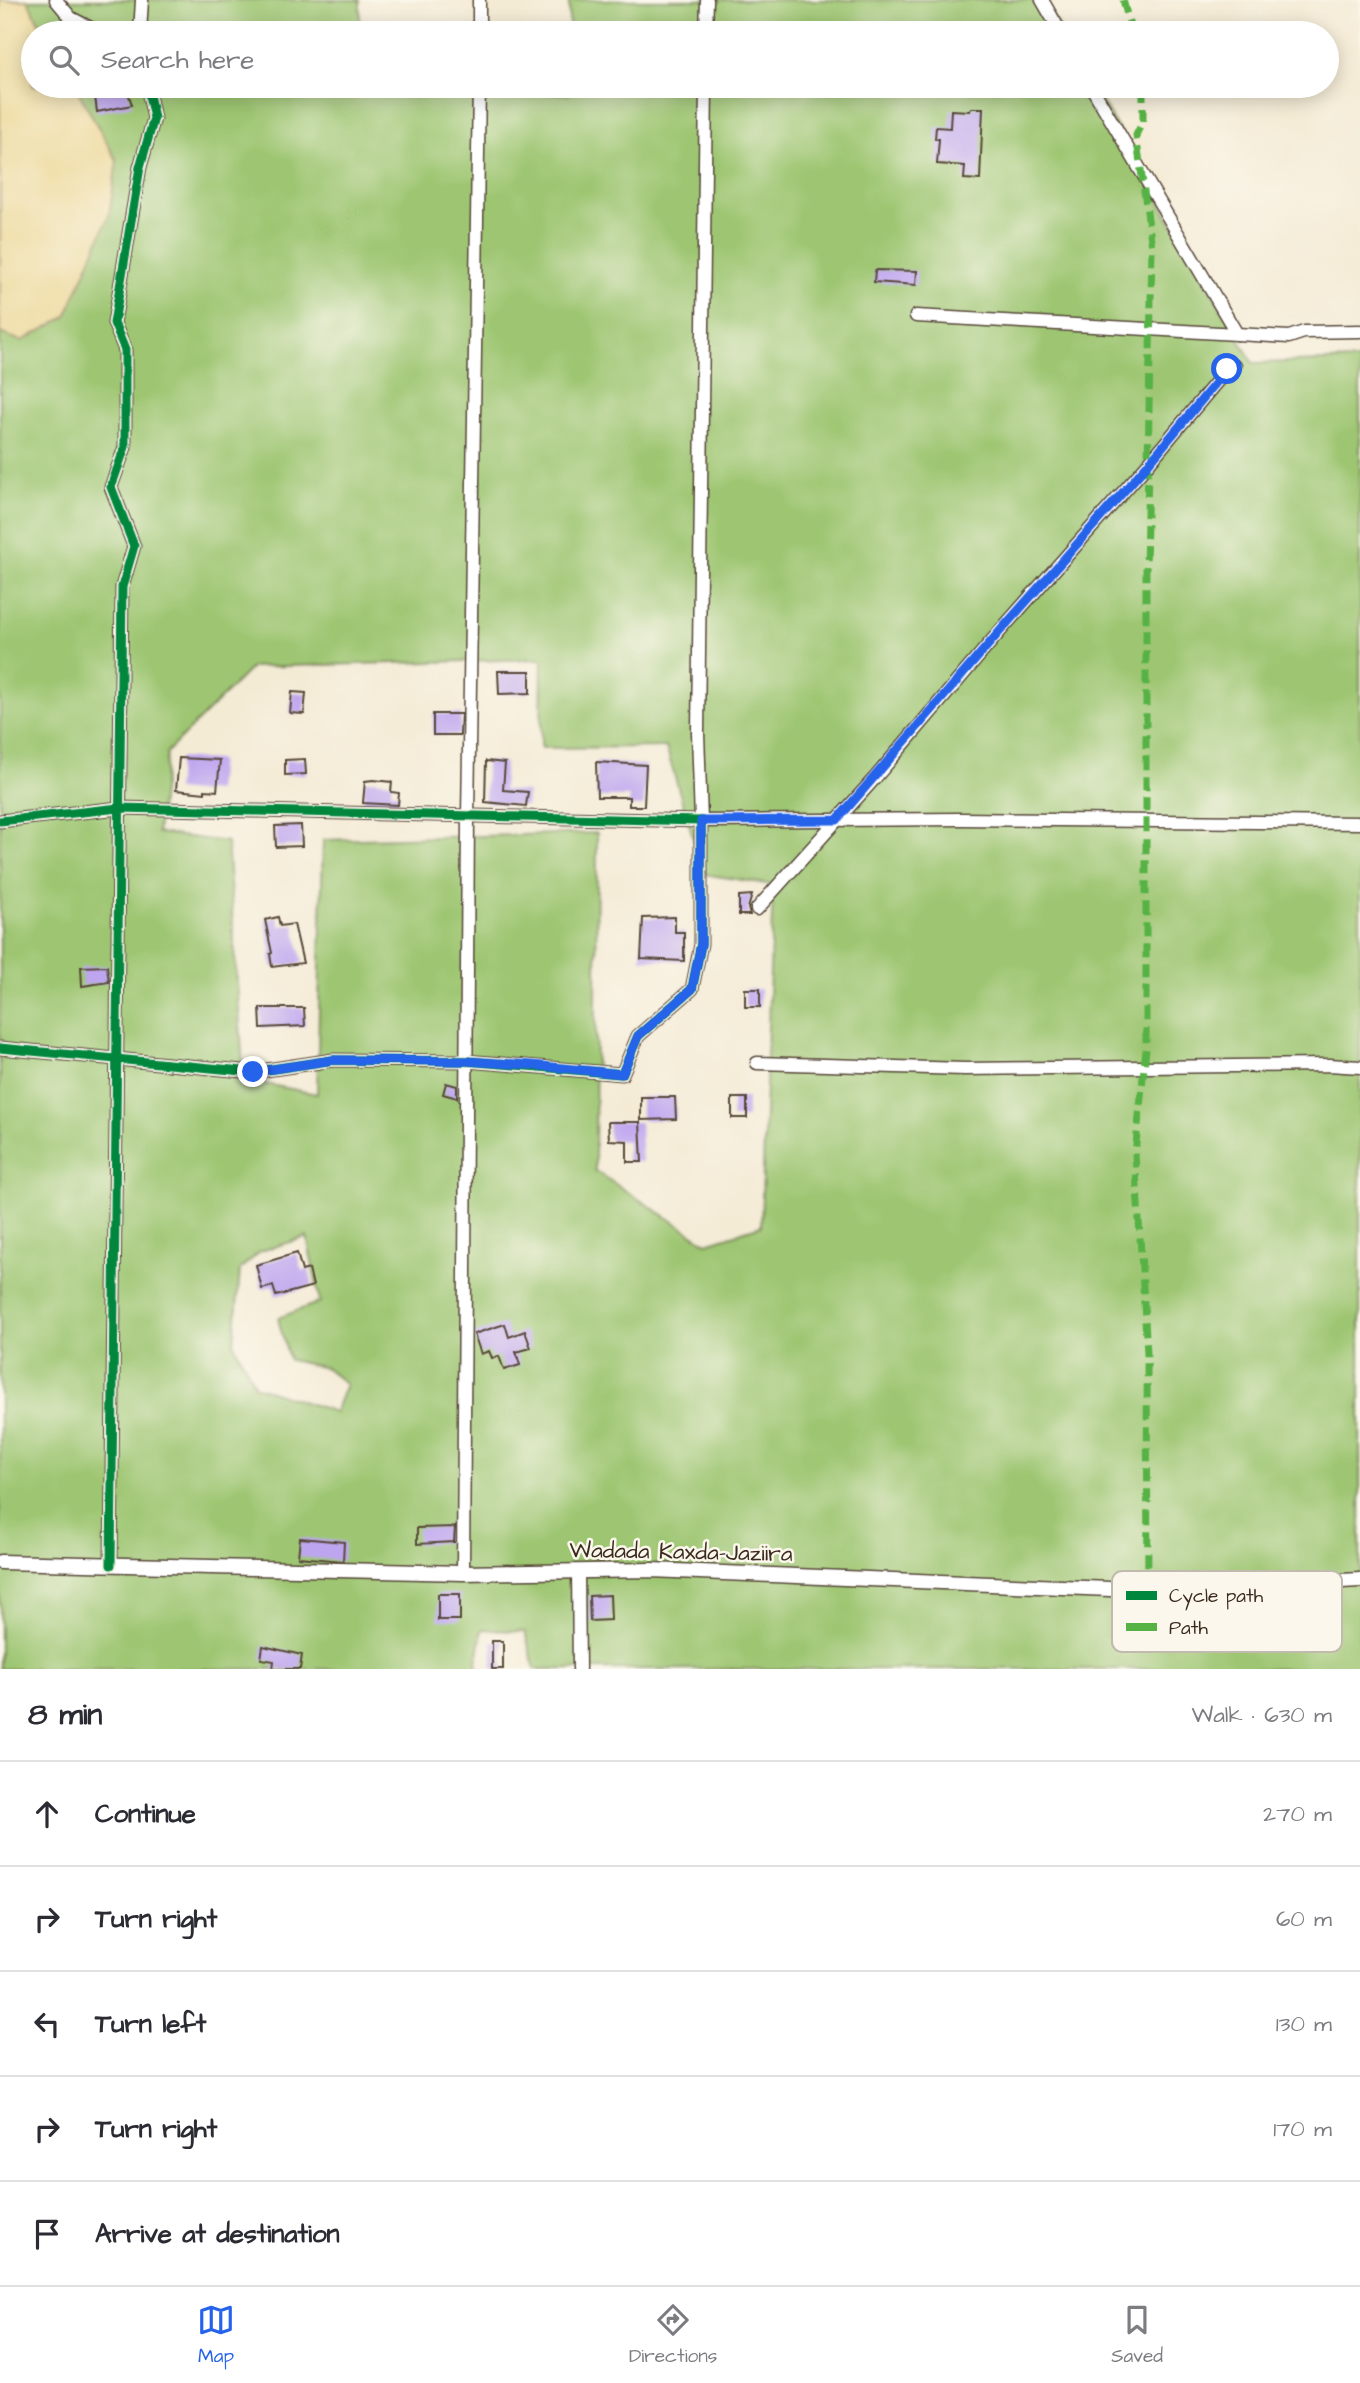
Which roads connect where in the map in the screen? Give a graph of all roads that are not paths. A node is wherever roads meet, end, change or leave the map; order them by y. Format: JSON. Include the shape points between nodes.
{"nodes":[{"id":1,"x":56,"y":0,"type":"edge"},
{"id":2,"x":142,"y":0,"type":"edge"},
{"id":3,"x":479,"y":0,"type":"edge"},
{"id":4,"x":707,"y":0,"type":"edge"},
{"id":5,"x":1042,"y":0,"type":"edge"},
{"id":6,"x":77,"y":21,"type":"edge"},
{"id":7,"x":141,"y":21,"type":"edge"},
{"id":8,"x":479,"y":21,"type":"edge"},
{"id":9,"x":706,"y":21,"type":"edge"},
{"id":10,"x":1054,"y":21,"type":"edge"},
{"id":11,"x":149,"y":98,"type":"edge"},
{"id":12,"x":480,"y":98,"type":"edge"},
{"id":13,"x":706,"y":98,"type":"edge"},
{"id":14,"x":1098,"y":98,"type":"edge"},
{"id":15,"x":916,"y":316,"type":"dead end"},
{"id":16,"x":1360,"y":331,"type":"edge"},
{"id":17,"x":1237,"y":334,"type":"junction"},
{"id":18,"x":1235,"y":366,"type":"dead end"},
{"id":19,"x":119,"y":808,"type":"junction"},
{"id":20,"x":468,"y":816,"type":"junction"},
{"id":21,"x":837,"y":820,"type":"junction"},
{"id":22,"x":0,"y":821,"type":"edge"},
{"id":23,"x":701,"y":821,"type":"junction"},
{"id":24,"x":1360,"y":823,"type":"edge"},
{"id":25,"x":757,"y":909,"type":"dead end"},
{"id":26,"x":0,"y":1048,"type":"edge"},
{"id":27,"x":116,"y":1060,"type":"junction"},
{"id":28,"x":466,"y":1061,"type":"junction"},
{"id":29,"x":757,"y":1063,"type":"dead end"},
{"id":30,"x":1360,"y":1067,"type":"edge"},
{"id":31,"x":637,"y":1073,"type":"dead end"},
{"id":32,"x":622,"y":1074,"type":"junction"},
{"id":33,"x":0,"y":1562,"type":"edge"},
{"id":34,"x":111,"y":1565,"type":"junction"},
{"id":35,"x":578,"y":1571,"type":"junction"},
{"id":36,"x":463,"y":1573,"type":"junction"},
{"id":37,"x":1360,"y":1580,"type":"edge"},
{"id":38,"x":1342,"y":1581,"type":"edge"},
{"id":39,"x":1112,"y":1589,"type":"edge"},
{"id":40,"x":579,"y":1669,"type":"edge"}],
"edges":[{"from":1,"to":6,"type":"street"},
{"from":2,"to":7,"type":"street"},
{"from":3,"to":8,"type":"street"},
{"from":4,"to":9,"type":"street"},
{"from":5,"to":10,"type":"street"},
{"from":11,"to":19,"type":"street","via":[[154,118],[139,167],[114,323],[125,349],[125,447],[111,486],[134,546],[122,587]]},
{"from":12,"to":20,"type":"street"},
{"from":13,"to":23,"type":"street","via":[[698,733]]},
{"from":14,"to":17,"type":"street"},
{"from":15,"to":17,"type":"street"},
{"from":16,"to":17,"type":"street","via":[[1304,332],[1289,338]]},
{"from":18,"to":21,"type":"street","via":[[1227,369]]},
{"from":19,"to":20,"type":"street"},
{"from":19,"to":22,"type":"street"},
{"from":19,"to":27,"type":"street"},
{"from":20,"to":23,"type":"street"},
{"from":20,"to":28,"type":"street"},
{"from":21,"to":23,"type":"street"},
{"from":21,"to":24,"type":"street"},
{"from":21,"to":25,"type":"street"},
{"from":23,"to":32,"type":"street","via":[[701,944],[692,989],[638,1036]]},
{"from":26,"to":27,"type":"street"},
{"from":27,"to":28,"type":"street","via":[[253,1072],[333,1060]]},
{"from":27,"to":34,"type":"street"},
{"from":28,"to":32,"type":"street"},
{"from":28,"to":36,"type":"street"},
{"from":29,"to":30,"type":"street","via":[[965,1069]]},
{"from":31,"to":32,"type":"street"},
{"from":33,"to":34,"type":"street","name":"Wadada Kaxda-Jaziira"},
{"from":34,"to":36,"type":"street","name":"Wadada Kaxda-Jaziira"},
{"from":35,"to":36,"type":"street","name":"Wadada Kaxda-Jaziira"},
{"from":35,"to":39,"type":"street","name":"Wadada Kaxda-Jaziira","via":[[652,1570]]},
{"from":35,"to":40,"type":"street"},
{"from":37,"to":38,"type":"street","name":"Wadada Kaxda-Jaziira"}]}
